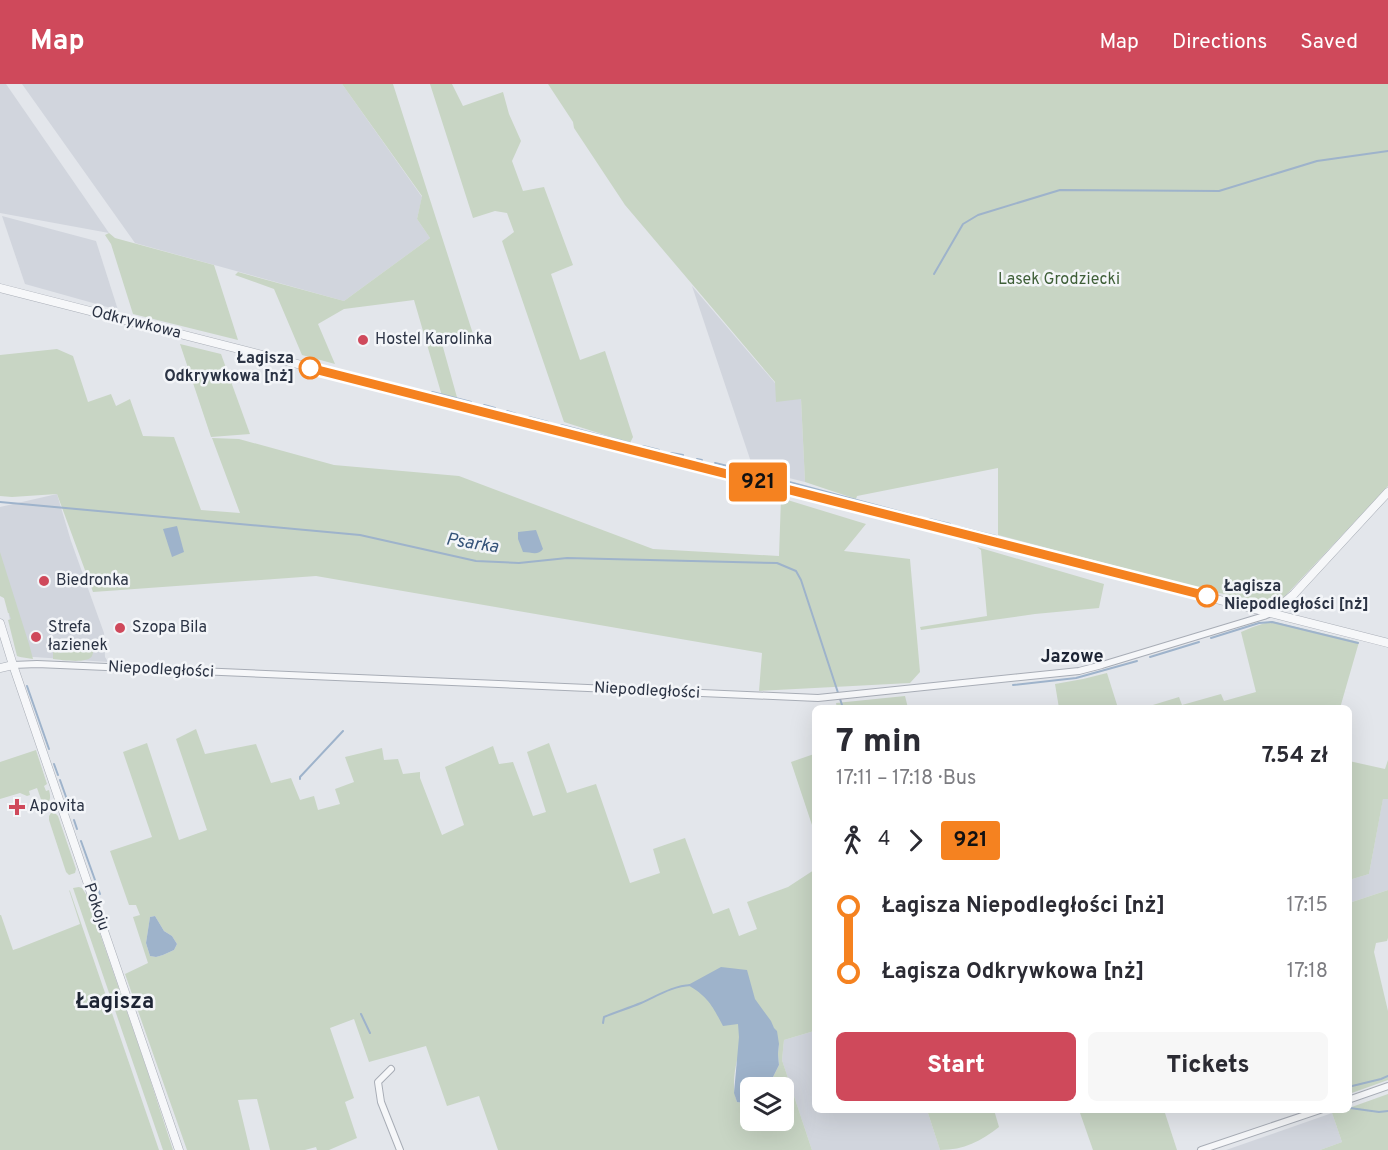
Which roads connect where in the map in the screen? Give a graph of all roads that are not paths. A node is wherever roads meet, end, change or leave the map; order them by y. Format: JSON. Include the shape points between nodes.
{"nodes":[{"id":1,"x":0,"y":288,"type":"edge"},
{"id":2,"x":1388,"y":492,"type":"edge"},
{"id":3,"x":1271,"y":613,"type":"junction"},
{"id":4,"x":0,"y":623,"type":"edge"},
{"id":5,"x":1388,"y":643,"type":"edge"},
{"id":6,"x":13,"y":665,"type":"junction"},
{"id":7,"x":0,"y":668,"type":"edge"},
{"id":8,"x":392,"y":1070,"type":"dead end"},
{"id":9,"x":1388,"y":1086,"type":"edge"},
{"id":10,"x":1352,"y":1100,"type":"edge"},
{"id":11,"x":1311,"y":1113,"type":"edge"},
{"id":12,"x":179,"y":1150,"type":"edge"},
{"id":13,"x":400,"y":1150,"type":"edge"},
{"id":14,"x":1201,"y":1150,"type":"edge"}],
"edges":[{"from":1,"to":3,"type":"street","name":"Odkrywkowa"},
{"from":2,"to":3,"type":"street","via":[[1294,594]]},
{"from":3,"to":5,"type":"street","name":"Odkrywkowa"},
{"from":3,"to":6,"type":"street","name":"Niepodległości","via":[[1079,671],[818,699]]},
{"from":4,"to":6,"type":"street","name":"Pokoju"},
{"from":6,"to":7,"type":"street"},
{"from":6,"to":12,"type":"street","name":"Pokoju"},
{"from":8,"to":13,"type":"street","via":[[378,1082],[381,1102]]},
{"from":9,"to":10,"type":"street"},
{"from":11,"to":14,"type":"street"}]}
